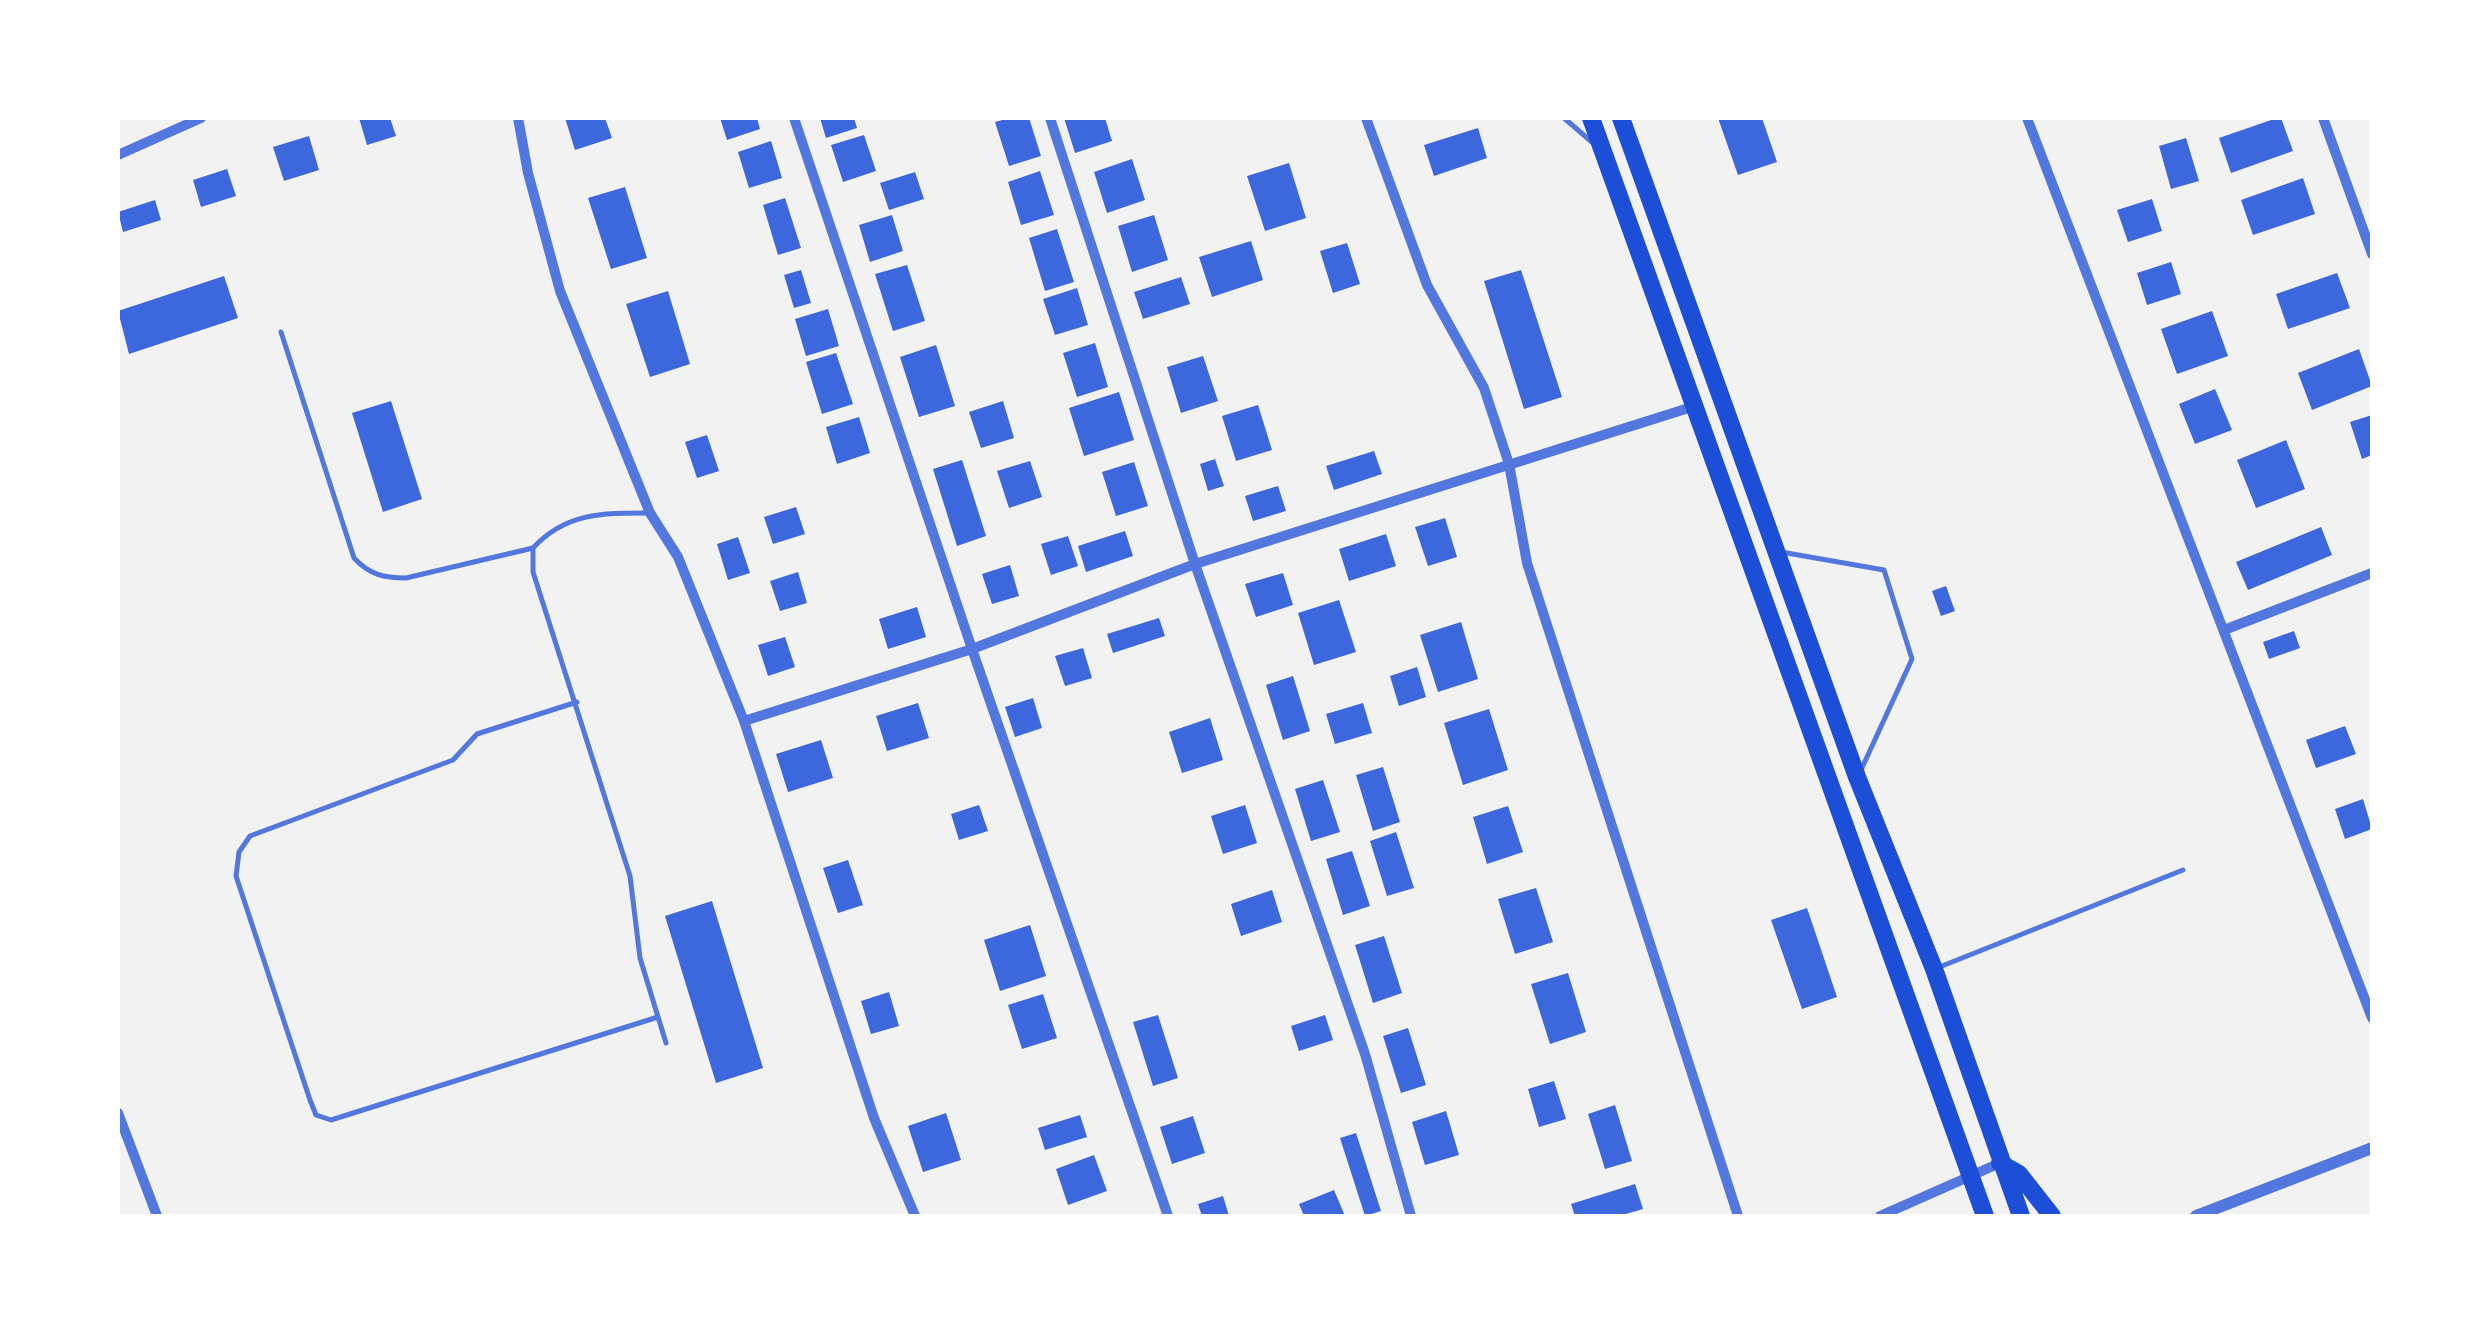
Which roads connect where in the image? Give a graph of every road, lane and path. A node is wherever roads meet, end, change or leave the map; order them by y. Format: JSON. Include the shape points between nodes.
{"nodes":[{"id":1,"x":200,"y":118,"type":"edge"},
{"id":2,"x":518,"y":118,"type":"edge"},
{"id":3,"x":794,"y":118,"type":"edge"},
{"id":4,"x":1050,"y":118,"type":"edge"},
{"id":5,"x":1366,"y":118,"type":"edge"},
{"id":6,"x":1564,"y":118,"type":"edge"},
{"id":7,"x":1591,"y":118,"type":"edge"},
{"id":8,"x":1620,"y":118,"type":"edge"},
{"id":9,"x":2027,"y":118,"type":"edge"},
{"id":10,"x":2323,"y":118,"type":"edge"},
{"id":11,"x":1603,"y":151,"type":"junction"},
{"id":12,"x":118,"y":155,"type":"edge"},
{"id":13,"x":2372,"y":254,"type":"edge"},
{"id":14,"x":281,"y":332,"type":"dead end"},
{"id":15,"x":1695,"y":406,"type":"junction"},
{"id":16,"x":1509,"y":464,"type":"junction"},
{"id":17,"x":650,"y":512,"type":"junction"},
{"id":18,"x":533,"y":548,"type":"junction"},
{"id":19,"x":1777,"y":552,"type":"junction"},
{"id":20,"x":1195,"y":564,"type":"junction"},
{"id":21,"x":2372,"y":573,"type":"edge"},
{"id":22,"x":2224,"y":630,"type":"junction"},
{"id":23,"x":972,"y":648,"type":"junction"},
{"id":24,"x":577,"y":702,"type":"junction"},
{"id":25,"x":744,"y":721,"type":"junction"},
{"id":26,"x":1857,"y":777,"type":"junction"},
{"id":27,"x":2183,"y":870,"type":"dead end"},
{"id":28,"x":1934,"y":969,"type":"junction"},
{"id":29,"x":658,"y":1017,"type":"junction"},
{"id":30,"x":2372,"y":1018,"type":"edge"},
{"id":31,"x":666,"y":1042,"type":"dead end"},
{"id":32,"x":118,"y":1113,"type":"edge"},
{"id":33,"x":2372,"y":1148,"type":"edge"},
{"id":34,"x":2000,"y":1162,"type":"junction"},
{"id":35,"x":1971,"y":1176,"type":"junction"},
{"id":36,"x":158,"y":1216,"type":"edge"},
{"id":37,"x":915,"y":1216,"type":"edge"},
{"id":38,"x":1168,"y":1216,"type":"edge"},
{"id":39,"x":1411,"y":1216,"type":"edge"},
{"id":40,"x":1738,"y":1216,"type":"edge"},
{"id":41,"x":1880,"y":1216,"type":"edge"},
{"id":42,"x":1986,"y":1216,"type":"edge"},
{"id":43,"x":2021,"y":1216,"type":"edge"},
{"id":44,"x":2052,"y":1216,"type":"edge"},
{"id":45,"x":2196,"y":1216,"type":"edge"}],
"edges":[{"from":1,"to":12,"type":"street"},
{"from":2,"to":17,"type":"street","via":[[560,291]]},
{"from":3,"to":23,"type":"street"},
{"from":4,"to":20,"type":"street"},
{"from":5,"to":16,"type":"street","via":[[1427,285],[1484,388]]},
{"from":6,"to":11,"type":"lane"},
{"from":7,"to":11,"type":"highway"},
{"from":8,"to":19,"type":"highway"},
{"from":9,"to":22,"type":"street"},
{"from":10,"to":13,"type":"street"},
{"from":11,"to":15,"type":"highway"},
{"from":14,"to":18,"type":"lane","via":[[354,558],[366,571],[406,578]]},
{"from":15,"to":16,"type":"street"},
{"from":15,"to":35,"type":"highway"},
{"from":16,"to":20,"type":"street"},
{"from":16,"to":40,"type":"street","via":[[1527,564]]},
{"from":17,"to":18,"type":"lane","via":[[592,513],[546,532]]},
{"from":17,"to":25,"type":"street","via":[[678,557]]},
{"from":18,"to":24,"type":"lane","via":[[533,572]]},
{"from":19,"to":26,"type":"highway"},
{"from":19,"to":26,"type":"lane","via":[[1884,570],[1912,660]]},
{"from":20,"to":23,"type":"street"},
{"from":20,"to":39,"type":"street","via":[[1365,1054]]},
{"from":21,"to":22,"type":"street"},
{"from":22,"to":30,"type":"street"},
{"from":23,"to":25,"type":"street"},
{"from":23,"to":38,"type":"street"},
{"from":24,"to":29,"type":"lane","via":[[630,876],[640,958]]},
{"from":24,"to":29,"type":"lane","via":[[477,734],[453,760],[250,836],[239,852],[236,876],[316,1115],[331,1120]]},
{"from":25,"to":37,"type":"street","via":[[874,1118]]},
{"from":26,"to":28,"type":"highway"},
{"from":27,"to":28,"type":"lane"},
{"from":28,"to":34,"type":"highway"},
{"from":29,"to":31,"type":"lane"},
{"from":32,"to":36,"type":"street"},
{"from":33,"to":45,"type":"street"},
{"from":34,"to":35,"type":"street"},
{"from":34,"to":43,"type":"highway"},
{"from":34,"to":44,"type":"highway","via":[[2020,1174]]},
{"from":35,"to":41,"type":"street"},
{"from":35,"to":42,"type":"highway"}]}
